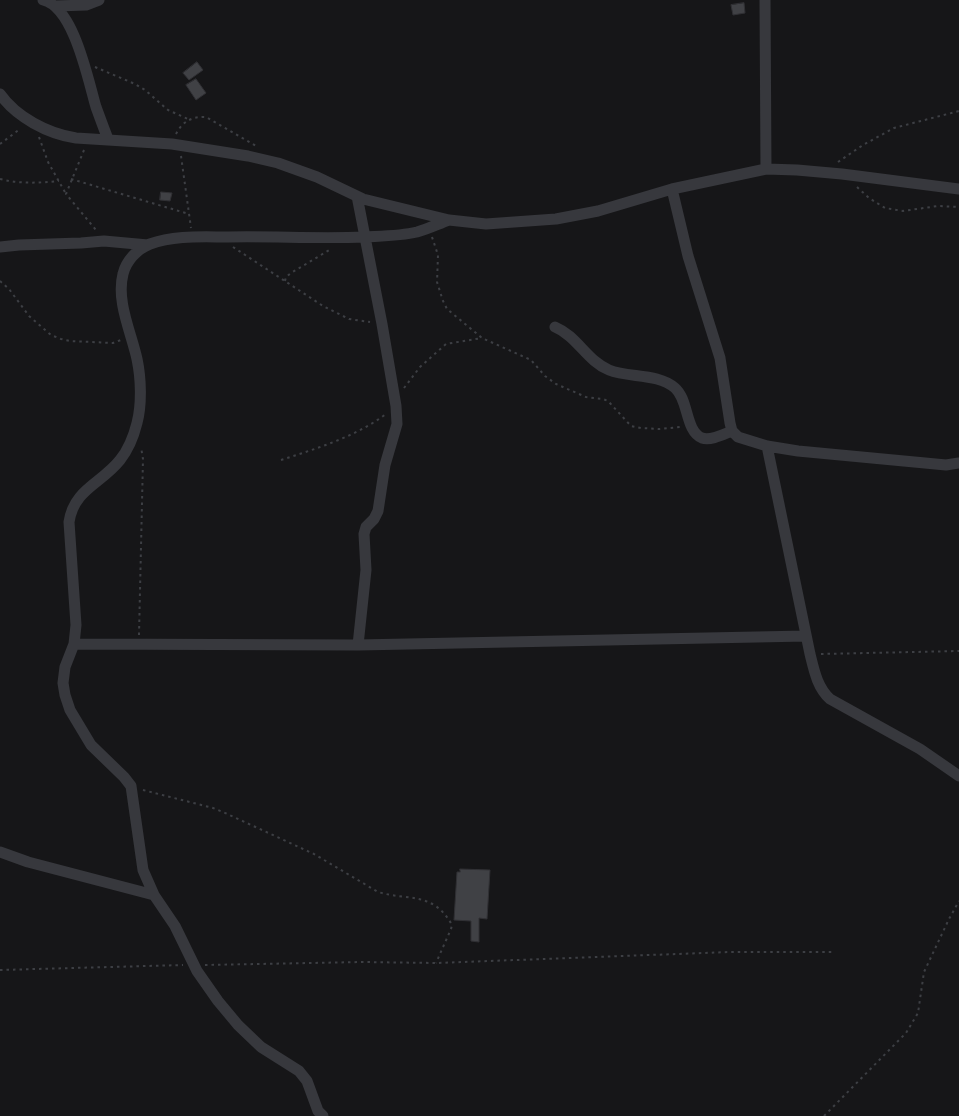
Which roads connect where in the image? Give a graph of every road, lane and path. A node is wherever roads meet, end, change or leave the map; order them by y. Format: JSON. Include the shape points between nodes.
{"nodes":[{"id":1,"x":43,"y":0,"type":"edge"},
{"id":2,"x":99,"y":0,"type":"edge"},
{"id":3,"x":764,"y":0,"type":"edge"},
{"id":4,"x":56,"y":6,"type":"junction"},
{"id":5,"x":84,"y":63,"type":"junction"},
{"id":6,"x":0,"y":94,"type":"edge"},
{"id":7,"x":959,"y":111,"type":"edge"},
{"id":8,"x":190,"y":119,"type":"junction"},
{"id":9,"x":32,"y":122,"type":"junction"},
{"id":10,"x":88,"y":138,"type":"junction"},
{"id":11,"x":108,"y":139,"type":"junction"},
{"id":12,"x":0,"y":144,"type":"edge"},
{"id":13,"x":176,"y":144,"type":"junction"},
{"id":14,"x":263,"y":151,"type":"dead end"},
{"id":15,"x":766,"y":170,"type":"junction"},
{"id":16,"x":823,"y":172,"type":"junction"},
{"id":17,"x":842,"y":174,"type":"junction"},
{"id":18,"x":0,"y":178,"type":"edge"},
{"id":19,"x":72,"y":179,"type":"junction"},
{"id":20,"x":59,"y":181,"type":"junction"},
{"id":21,"x":672,"y":189,"type":"junction"},
{"id":22,"x":959,"y":189,"type":"edge"},
{"id":23,"x":66,"y":194,"type":"junction"},
{"id":24,"x":357,"y":196,"type":"junction"},
{"id":25,"x":959,"y":207,"type":"edge"},
{"id":26,"x":189,"y":214,"type":"junction"},
{"id":27,"x":449,"y":220,"type":"junction"},
{"id":28,"x":428,"y":228,"type":"junction"},
{"id":29,"x":193,"y":237,"type":"junction"},
{"id":30,"x":215,"y":237,"type":"junction"},
{"id":31,"x":364,"y":237,"type":"junction"},
{"id":32,"x":342,"y":238,"type":"junction"},
{"id":33,"x":104,"y":241,"type":"junction"},
{"id":34,"x":148,"y":245,"type":"junction"},
{"id":35,"x":0,"y":248,"type":"edge"},
{"id":36,"x":0,"y":281,"type":"edge"},
{"id":37,"x":285,"y":282,"type":"junction"},
{"id":38,"x":382,"y":324,"type":"junction"},
{"id":39,"x":555,"y":327,"type":"dead end"},
{"id":40,"x":130,"y":336,"type":"junction"},
{"id":41,"x":482,"y":338,"type":"junction"},
{"id":42,"x":396,"y":402,"type":"junction"},
{"id":43,"x":691,"y":426,"type":"junction"},
{"id":44,"x":732,"y":432,"type":"junction"},
{"id":45,"x":140,"y":441,"type":"dead end"},
{"id":46,"x":767,"y":446,"type":"junction"},
{"id":47,"x":280,"y":460,"type":"dead end"},
{"id":48,"x":959,"y":463,"type":"edge"},
{"id":49,"x":806,"y":636,"type":"junction"},
{"id":50,"x":74,"y":644,"type":"junction"},
{"id":51,"x":139,"y":644,"type":"junction"},
{"id":52,"x":358,"y":645,"type":"junction"},
{"id":53,"x":959,"y":651,"type":"edge"},
{"id":54,"x":810,"y":654,"type":"junction"},
{"id":55,"x":959,"y":776,"type":"edge"},
{"id":56,"x":131,"y":786,"type":"junction"},
{"id":57,"x":0,"y":852,"type":"edge"},
{"id":58,"x":154,"y":895,"type":"junction"},
{"id":59,"x":959,"y":901,"type":"edge"},
{"id":60,"x":835,"y":952,"type":"dead end"},
{"id":61,"x":436,"y":963,"type":"junction"},
{"id":62,"x":194,"y":965,"type":"junction"},
{"id":63,"x":0,"y":970,"type":"edge"},
{"id":64,"x":323,"y":1116,"type":"edge"},
{"id":65,"x":824,"y":1116,"type":"edge"}],
"edges":[{"from":1,"to":4,"type":"street"},
{"from":2,"to":4,"type":"street","via":[[86,5]]},
{"from":3,"to":15,"type":"street"},
{"from":4,"to":5,"type":"street","via":[[75,38]]},
{"from":5,"to":8,"type":"path","via":[[135,84],[168,110]]},
{"from":5,"to":11,"type":"street"},
{"from":6,"to":9,"type":"street"},
{"from":7,"to":16,"type":"path","via":[[894,128]]},
{"from":8,"to":13,"type":"path","via":[[178,130]]},
{"from":8,"to":14,"type":"path","via":[[212,120]]},
{"from":9,"to":10,"type":"street","via":[[60,135]]},
{"from":9,"to":12,"type":"path"},
{"from":9,"to":20,"type":"path"},
{"from":10,"to":11,"type":"street"},
{"from":10,"to":19,"type":"path"},
{"from":11,"to":13,"type":"street"},
{"from":13,"to":24,"type":"street","via":[[278,163]]},
{"from":13,"to":26,"type":"path"},
{"from":15,"to":16,"type":"street"},
{"from":15,"to":21,"type":"street"},
{"from":16,"to":17,"type":"street"},
{"from":17,"to":22,"type":"street"},
{"from":17,"to":25,"type":"path","via":[[885,208],[903,211]]},
{"from":18,"to":20,"type":"path","via":[[28,183]]},
{"from":19,"to":23,"type":"path"},
{"from":19,"to":26,"type":"path"},
{"from":20,"to":23,"type":"path"},
{"from":21,"to":27,"type":"street","via":[[598,211],[556,219],[486,224]]},
{"from":21,"to":44,"type":"street","via":[[688,256],[720,358]]},
{"from":23,"to":33,"type":"path"},
{"from":24,"to":27,"type":"street"},
{"from":24,"to":31,"type":"street"},
{"from":26,"to":29,"type":"path"},
{"from":27,"to":28,"type":"street"},
{"from":28,"to":31,"type":"street"},
{"from":28,"to":41,"type":"path","via":[[436,244],[437,282],[443,301],[447,309]]},
{"from":29,"to":30,"type":"street"},
{"from":29,"to":34,"type":"street"},
{"from":30,"to":32,"type":"street"},
{"from":30,"to":37,"type":"path"},
{"from":31,"to":32,"type":"street"},
{"from":31,"to":38,"type":"street"},
{"from":32,"to":37,"type":"path","via":[[327,252],[290,273]]},
{"from":33,"to":34,"type":"street"},
{"from":33,"to":35,"type":"street"},
{"from":34,"to":40,"type":"street","via":[[130,259],[122,276],[123,304]]},
{"from":36,"to":40,"type":"path","via":[[10,289],[28,316],[56,337],[70,341],[114,343]]},
{"from":37,"to":38,"type":"path","via":[[342,316]]},
{"from":38,"to":42,"type":"street"},
{"from":39,"to":43,"type":"street","via":[[564,331],[604,368],[668,383],[676,388]]},
{"from":40,"to":50,"type":"street","via":[[140,385],[138,422],[120,460],[82,494],[71,511]]},
{"from":41,"to":42,"type":"path","via":[[446,344],[420,367]]},
{"from":41,"to":43,"type":"path","via":[[531,360],[544,376],[556,384],[586,397],[608,401],[631,426],[660,429]]},
{"from":42,"to":47,"type":"path","via":[[378,420],[348,436]]},
{"from":42,"to":52,"type":"street","via":[[396,424],[385,464],[380,501],[364,534],[366,570]]},
{"from":43,"to":44,"type":"street","via":[[703,438]]},
{"from":44,"to":46,"type":"street"},
{"from":45,"to":51,"type":"path","via":[[143,459]]},
{"from":46,"to":48,"type":"street","via":[[925,464]]},
{"from":46,"to":49,"type":"street"},
{"from":49,"to":52,"type":"street"},
{"from":49,"to":54,"type":"street"},
{"from":50,"to":51,"type":"street"},
{"from":50,"to":56,"type":"street","via":[[63,683],[70,710],[91,745]]},
{"from":51,"to":52,"type":"street"},
{"from":53,"to":54,"type":"path"},
{"from":54,"to":55,"type":"street","via":[[818,683],[830,699],[920,749]]},
{"from":56,"to":58,"type":"street","via":[[142,870]]},
{"from":56,"to":61,"type":"path","via":[[213,808],[314,854],[378,892],[421,898],[434,905],[452,925]]},
{"from":57,"to":58,"type":"street"},
{"from":58,"to":62,"type":"street","via":[[175,926]]},
{"from":59,"to":65,"type":"path","via":[[924,972],[918,1013],[906,1033]]},
{"from":60,"to":61,"type":"path","via":[[730,952]]},
{"from":61,"to":62,"type":"path"},
{"from":62,"to":63,"type":"path"},
{"from":62,"to":64,"type":"street","via":[[238,1025],[261,1047],[299,1071]]}]}
